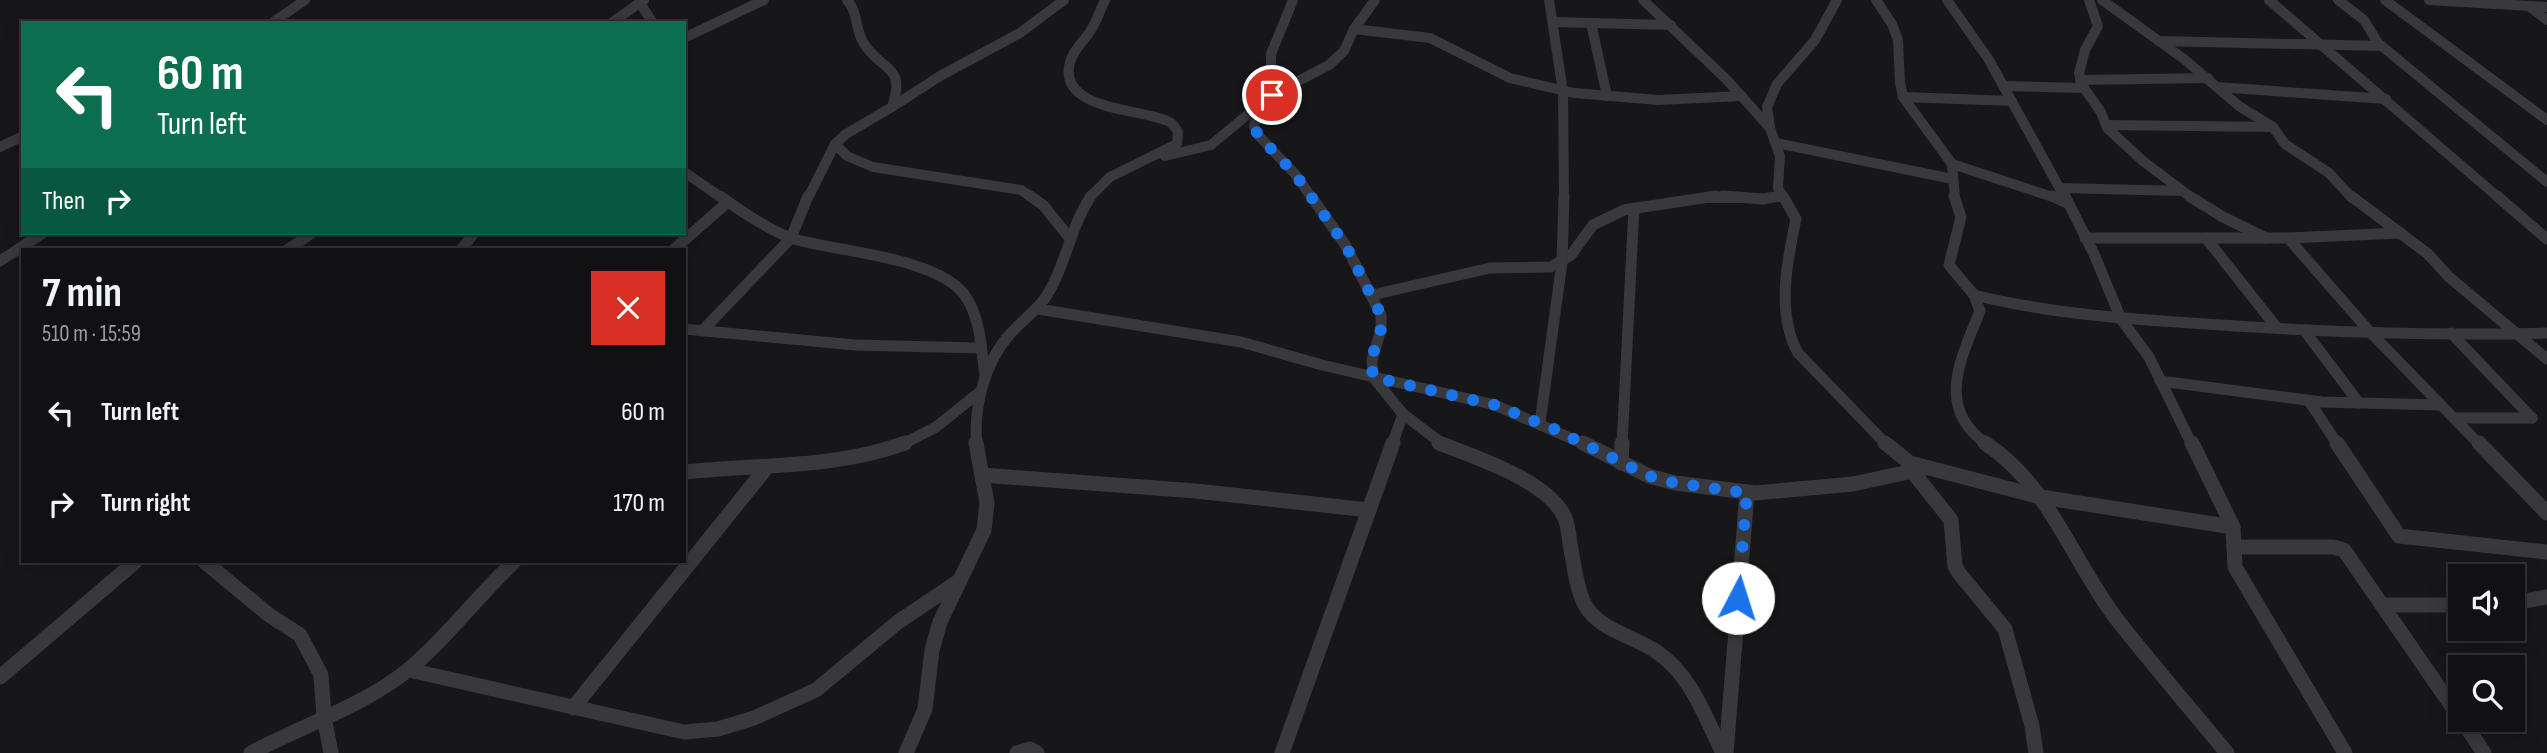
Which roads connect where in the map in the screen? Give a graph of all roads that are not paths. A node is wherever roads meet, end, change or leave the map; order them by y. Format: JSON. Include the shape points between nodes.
{"nodes":[{"id":1,"x":305,"y":0,"type":"edge"},
{"id":2,"x":764,"y":0,"type":"edge"},
{"id":3,"x":847,"y":0,"type":"edge"},
{"id":4,"x":1064,"y":0,"type":"edge"},
{"id":5,"x":1105,"y":0,"type":"edge"},
{"id":6,"x":1293,"y":0,"type":"edge"},
{"id":7,"x":1375,"y":0,"type":"edge"},
{"id":8,"x":1549,"y":0,"type":"edge"},
{"id":9,"x":1643,"y":0,"type":"edge"},
{"id":10,"x":1837,"y":0,"type":"edge"},
{"id":11,"x":1876,"y":0,"type":"edge"},
{"id":12,"x":1947,"y":0,"type":"edge"},
{"id":13,"x":2089,"y":0,"type":"edge"},
{"id":14,"x":2102,"y":0,"type":"edge"},
{"id":15,"x":2270,"y":0,"type":"edge"},
{"id":16,"x":2338,"y":0,"type":"edge"},
{"id":17,"x":2385,"y":0,"type":"edge"},
{"id":18,"x":2429,"y":0,"type":"edge"},
{"id":19,"x":642,"y":1,"type":"edge"},
{"id":20,"x":2528,"y":6,"type":"junction"},
{"id":21,"x":2547,"y":7,"type":"edge"},
{"id":22,"x":2547,"y":20,"type":"edge"},
{"id":23,"x":275,"y":21,"type":"edge"},
{"id":24,"x":614,"y":21,"type":"edge"},
{"id":25,"x":652,"y":21,"type":"edge"},
{"id":26,"x":1553,"y":22,"type":"junction"},
{"id":27,"x":1591,"y":23,"type":"junction"},
{"id":28,"x":1672,"y":25,"type":"junction"},
{"id":29,"x":1354,"y":29,"type":"junction"},
{"id":30,"x":686,"y":37,"type":"edge"},
{"id":31,"x":2157,"y":41,"type":"junction"},
{"id":32,"x":2324,"y":46,"type":"junction"},
{"id":33,"x":2382,"y":46,"type":"junction"},
{"id":34,"x":2208,"y":78,"type":"junction"},
{"id":35,"x":2082,"y":84,"type":"junction"},
{"id":36,"x":2004,"y":86,"type":"junction"},
{"id":37,"x":2217,"y":87,"type":"junction"},
{"id":38,"x":1563,"y":92,"type":"junction"},
{"id":39,"x":1272,"y":95,"type":"junction"},
{"id":40,"x":1607,"y":96,"type":"junction"},
{"id":41,"x":1742,"y":96,"type":"junction"},
{"id":42,"x":1903,"y":97,"type":"junction"},
{"id":43,"x":2386,"y":99,"type":"junction"},
{"id":44,"x":2012,"y":100,"type":"junction"},
{"id":45,"x":892,"y":107,"type":"junction"},
{"id":46,"x":2547,"y":120,"type":"edge"},
{"id":47,"x":2106,"y":125,"type":"junction"},
{"id":48,"x":2273,"y":127,"type":"junction"},
{"id":49,"x":1770,"y":128,"type":"junction"},
{"id":50,"x":21,"y":137,"type":"edge"},
{"id":51,"x":1776,"y":143,"type":"junction"},
{"id":52,"x":835,"y":144,"type":"junction"},
{"id":53,"x":0,"y":147,"type":"edge"},
{"id":54,"x":1161,"y":156,"type":"junction"},
{"id":55,"x":1952,"y":164,"type":"junction"},
{"id":56,"x":686,"y":173,"type":"edge"},
{"id":57,"x":1953,"y":178,"type":"junction"},
{"id":58,"x":2547,"y":181,"type":"edge"},
{"id":59,"x":2060,"y":188,"type":"junction"},
{"id":60,"x":2182,"y":191,"type":"junction"},
{"id":61,"x":1782,"y":195,"type":"junction"},
{"id":62,"x":728,"y":202,"type":"junction"},
{"id":63,"x":2067,"y":203,"type":"junction"},
{"id":64,"x":1634,"y":208,"type":"junction"},
{"id":65,"x":2401,"y":233,"type":"junction"},
{"id":66,"x":40,"y":235,"type":"edge"},
{"id":67,"x":309,"y":235,"type":"edge"},
{"id":68,"x":1068,"y":236,"type":"junction"},
{"id":69,"x":792,"y":238,"type":"junction"},
{"id":70,"x":2085,"y":238,"type":"junction"},
{"id":71,"x":2206,"y":238,"type":"junction"},
{"id":72,"x":2266,"y":239,"type":"junction"},
{"id":73,"x":2288,"y":239,"type":"junction"},
{"id":74,"x":2547,"y":239,"type":"edge"},
{"id":75,"x":290,"y":248,"type":"edge"},
{"id":76,"x":675,"y":248,"type":"edge"},
{"id":77,"x":0,"y":261,"type":"edge"},
{"id":78,"x":1562,"y":262,"type":"junction"},
{"id":79,"x":1372,"y":295,"type":"junction"},
{"id":80,"x":1974,"y":295,"type":"junction"},
{"id":81,"x":1038,"y":309,"type":"junction"},
{"id":82,"x":2121,"y":319,"type":"junction"},
{"id":83,"x":2277,"y":328,"type":"junction"},
{"id":84,"x":686,"y":329,"type":"edge"},
{"id":85,"x":2304,"y":330,"type":"junction"},
{"id":86,"x":702,"y":331,"type":"junction"},
{"id":87,"x":2370,"y":332,"type":"junction"},
{"id":88,"x":2547,"y":333,"type":"edge"},
{"id":89,"x":2451,"y":334,"type":"junction"},
{"id":90,"x":2518,"y":334,"type":"junction"},
{"id":91,"x":980,"y":348,"type":"junction"},
{"id":92,"x":2547,"y":359,"type":"edge"},
{"id":93,"x":985,"y":376,"type":"junction"},
{"id":94,"x":1373,"y":377,"type":"junction"},
{"id":95,"x":2160,"y":381,"type":"junction"},
{"id":96,"x":981,"y":391,"type":"junction"},
{"id":97,"x":2309,"y":401,"type":"junction"},
{"id":98,"x":2359,"y":402,"type":"junction"},
{"id":99,"x":2441,"y":405,"type":"junction"},
{"id":100,"x":1403,"y":415,"type":"junction"},
{"id":101,"x":2455,"y":418,"type":"junction"},
{"id":102,"x":1540,"y":423,"type":"junction"},
{"id":103,"x":1621,"y":463,"type":"junction"},
{"id":104,"x":767,"y":467,"type":"junction"},
{"id":105,"x":1919,"y":470,"type":"junction"},
{"id":106,"x":686,"y":472,"type":"edge"},
{"id":107,"x":982,"y":475,"type":"junction"},
{"id":108,"x":1747,"y":493,"type":"junction"},
{"id":109,"x":2040,"y":497,"type":"junction"},
{"id":110,"x":1369,"y":510,"type":"junction"},
{"id":111,"x":2547,"y":513,"type":"edge"},
{"id":112,"x":2232,"y":527,"type":"junction"},
{"id":113,"x":2234,"y":547,"type":"junction"},
{"id":114,"x":2547,"y":552,"type":"edge"},
{"id":115,"x":134,"y":563,"type":"edge"},
{"id":116,"x":207,"y":563,"type":"edge"},
{"id":117,"x":513,"y":563,"type":"edge"},
{"id":118,"x":956,"y":583,"type":"junction"},
{"id":119,"x":2547,"y":597,"type":"edge"},
{"id":120,"x":2525,"y":601,"type":"edge"},
{"id":121,"x":2383,"y":605,"type":"junction"},
{"id":122,"x":2448,"y":605,"type":"edge"},
{"id":123,"x":409,"y":670,"type":"junction"},
{"id":124,"x":0,"y":677,"type":"edge"},
{"id":125,"x":2448,"y":700,"type":"edge"},
{"id":126,"x":573,"y":708,"type":"junction"},
{"id":127,"x":324,"y":717,"type":"junction"},
{"id":128,"x":2470,"y":732,"type":"edge"},
{"id":129,"x":251,"y":753,"type":"edge"},
{"id":130,"x":331,"y":753,"type":"edge"},
{"id":131,"x":906,"y":753,"type":"edge"},
{"id":132,"x":1017,"y":753,"type":"edge"},
{"id":133,"x":1037,"y":753,"type":"edge"},
{"id":134,"x":1282,"y":753,"type":"edge"},
{"id":135,"x":1724,"y":753,"type":"edge"},
{"id":136,"x":2036,"y":753,"type":"edge"},
{"id":137,"x":2227,"y":753,"type":"edge"},
{"id":138,"x":2345,"y":753,"type":"edge"},
{"id":139,"x":2484,"y":753,"type":"edge"}],
"edges":[{"from":1,"to":23,"type":"street"},
{"from":2,"to":30,"type":"street"},
{"from":3,"to":45,"type":"street","via":[[864,44],[895,74],[898,85]]},
{"from":4,"to":45,"type":"street","via":[[1020,33]]},
{"from":5,"to":54,"type":"street","via":[[1070,61],[1071,85],[1101,105],[1171,123],[1178,132],[1177,144]]},
{"from":6,"to":39,"type":"street","via":[[1270,55]]},
{"from":7,"to":29,"type":"street"},
{"from":8,"to":26,"type":"street"},
{"from":9,"to":28,"type":"street"},
{"from":10,"to":49,"type":"street","via":[[1815,40],[1777,84],[1768,102]]},
{"from":11,"to":42,"type":"street","via":[[1899,42]]},
{"from":12,"to":36,"type":"street"},
{"from":13,"to":35,"type":"street","via":[[2098,26],[2080,64]]},
{"from":14,"to":31,"type":"street"},
{"from":15,"to":32,"type":"street"},
{"from":16,"to":33,"type":"street","via":[[2364,20]]},
{"from":17,"to":46,"type":"street"},
{"from":18,"to":20,"type":"street"},
{"from":19,"to":24,"type":"street"},
{"from":19,"to":25,"type":"street"},
{"from":20,"to":21,"type":"street"},
{"from":20,"to":22,"type":"street"},
{"from":26,"to":27,"type":"street"},
{"from":26,"to":38,"type":"street"},
{"from":27,"to":28,"type":"street"},
{"from":27,"to":40,"type":"street"},
{"from":28,"to":41,"type":"street"},
{"from":29,"to":38,"type":"street","via":[[1432,39],[1493,71]]},
{"from":29,"to":39,"type":"street","via":[[1338,58]]},
{"from":31,"to":32,"type":"street"},
{"from":31,"to":34,"type":"street"},
{"from":32,"to":33,"type":"street"},
{"from":32,"to":43,"type":"street"},
{"from":33,"to":58,"type":"street"},
{"from":34,"to":35,"type":"street"},
{"from":34,"to":37,"type":"street"},
{"from":35,"to":36,"type":"street"},
{"from":35,"to":47,"type":"street"},
{"from":36,"to":44,"type":"street"},
{"from":37,"to":43,"type":"street"},
{"from":37,"to":48,"type":"street"},
{"from":38,"to":40,"type":"street"},
{"from":38,"to":78,"type":"street"},
{"from":39,"to":54,"type":"street","via":[[1211,145]]},
{"from":39,"to":79,"type":"street","via":[[1257,115],[1254,126],[1258,135],[1295,174],[1346,246]]},
{"from":40,"to":41,"type":"street"},
{"from":41,"to":49,"type":"street"},
{"from":42,"to":44,"type":"street"},
{"from":42,"to":55,"type":"street"},
{"from":43,"to":74,"type":"street"},
{"from":44,"to":59,"type":"street"},
{"from":45,"to":52,"type":"street"},
{"from":47,"to":48,"type":"street"},
{"from":47,"to":60,"type":"street"},
{"from":48,"to":65,"type":"street","via":[[2285,144],[2329,173],[2357,203]]},
{"from":49,"to":51,"type":"street"},
{"from":50,"to":53,"type":"street"},
{"from":51,"to":57,"type":"street"},
{"from":51,"to":61,"type":"street","via":[[1780,156],[1777,183]]},
{"from":52,"to":68,"type":"street","via":[[852,160],[873,167],[1021,190],[1043,205]]},
{"from":52,"to":69,"type":"street"},
{"from":54,"to":68,"type":"street","via":[[1105,180],[1083,205]]},
{"from":55,"to":57,"type":"street"},
{"from":55,"to":63,"type":"street"},
{"from":56,"to":62,"type":"street"},
{"from":57,"to":80,"type":"street","via":[[1961,217],[1949,265]]},
{"from":59,"to":60,"type":"street"},
{"from":59,"to":63,"type":"street"},
{"from":60,"to":72,"type":"street"},
{"from":61,"to":64,"type":"street","via":[[1763,199],[1718,196]]},
{"from":61,"to":105,"type":"street","via":[[1796,219],[1785,274],[1791,343],[1893,451]]},
{"from":62,"to":69,"type":"street"},
{"from":62,"to":76,"type":"street"},
{"from":63,"to":70,"type":"street"},
{"from":64,"to":78,"type":"street","via":[[1593,225]]},
{"from":64,"to":103,"type":"street"},
{"from":65,"to":73,"type":"street"},
{"from":65,"to":90,"type":"street"},
{"from":66,"to":77,"type":"street"},
{"from":67,"to":75,"type":"street"},
{"from":68,"to":81,"type":"street","via":[[1061,267]]},
{"from":69,"to":86,"type":"street"},
{"from":69,"to":91,"type":"street","via":[[938,274],[963,293],[977,318]]},
{"from":70,"to":71,"type":"street"},
{"from":70,"to":82,"type":"street"},
{"from":71,"to":72,"type":"street"},
{"from":71,"to":83,"type":"street"},
{"from":72,"to":73,"type":"street"},
{"from":73,"to":87,"type":"street"},
{"from":78,"to":79,"type":"street","via":[[1535,269],[1490,268]]},
{"from":78,"to":102,"type":"street"},
{"from":79,"to":94,"type":"street","via":[[1381,315],[1371,360]]},
{"from":80,"to":82,"type":"street","via":[[2027,309]]},
{"from":80,"to":109,"type":"street","via":[[1980,311],[1956,371],[1959,412],[1971,431],[2018,467]]},
{"from":81,"to":93,"type":"street","via":[[1016,326]]},
{"from":81,"to":94,"type":"street","via":[[1241,342]]},
{"from":82,"to":83,"type":"street"},
{"from":82,"to":95,"type":"street"},
{"from":83,"to":85,"type":"street"},
{"from":84,"to":86,"type":"street"},
{"from":85,"to":87,"type":"street"},
{"from":85,"to":98,"type":"street"},
{"from":86,"to":91,"type":"street","via":[[855,345]]},
{"from":87,"to":89,"type":"street"},
{"from":87,"to":99,"type":"street"},
{"from":88,"to":90,"type":"street"},
{"from":89,"to":90,"type":"street"},
{"from":89,"to":101,"type":"street","via":[[2532,418]]},
{"from":90,"to":92,"type":"street"},
{"from":91,"to":93,"type":"street"},
{"from":93,"to":96,"type":"street"},
{"from":94,"to":100,"type":"street"},
{"from":94,"to":102,"type":"street","via":[[1495,405]]},
{"from":95,"to":97,"type":"street"},
{"from":95,"to":112,"type":"street"},
{"from":96,"to":104,"type":"street","via":[[941,424],[906,444],[822,465]]},
{"from":96,"to":107,"type":"street","via":[[974,433]]},
{"from":97,"to":98,"type":"street"},
{"from":97,"to":114,"type":"street","via":[[2399,536]]},
{"from":98,"to":99,"type":"street"},
{"from":99,"to":101,"type":"street"},
{"from":100,"to":110,"type":"street"},
{"from":100,"to":135,"type":"street","via":[[1439,443],[1505,468],[1555,504],[1565,518],[1587,609],[1603,624],[1656,651],[1678,669]]},
{"from":101,"to":111,"type":"street"},
{"from":102,"to":103,"type":"street"},
{"from":103,"to":108,"type":"street","via":[[1675,483]]},
{"from":104,"to":106,"type":"street"},
{"from":104,"to":126,"type":"street"},
{"from":105,"to":108,"type":"street","via":[[1853,484]]},
{"from":105,"to":109,"type":"street"},
{"from":105,"to":136,"type":"street","via":[[1951,520],[1955,566],[2005,629]]},
{"from":107,"to":110,"type":"street"},
{"from":107,"to":118,"type":"street","via":[[987,504],[984,528]]},
{"from":108,"to":135,"type":"street"},
{"from":109,"to":112,"type":"street"},
{"from":109,"to":137,"type":"street","via":[[2114,615]]},
{"from":110,"to":134,"type":"street"},
{"from":112,"to":113,"type":"street"},
{"from":113,"to":121,"type":"street","via":[[2339,548]]},
{"from":113,"to":138,"type":"street","via":[[2235,567]]},
{"from":115,"to":124,"type":"street"},
{"from":116,"to":127,"type":"street","via":[[268,615],[300,635],[321,675]]},
{"from":117,"to":123,"type":"street"},
{"from":118,"to":126,"type":"street","via":[[898,622],[816,690],[754,718],[718,729],[684,732]]},
{"from":118,"to":131,"type":"street","via":[[934,638],[928,697]]},
{"from":119,"to":120,"type":"street"},
{"from":121,"to":122,"type":"street"},
{"from":121,"to":125,"type":"street"},
{"from":123,"to":126,"type":"street"},
{"from":123,"to":127,"type":"street","via":[[359,702]]},
{"from":127,"to":129,"type":"street"},
{"from":127,"to":130,"type":"street"},
{"from":128,"to":139,"type":"street"},
{"from":132,"to":133,"type":"street"}]}
